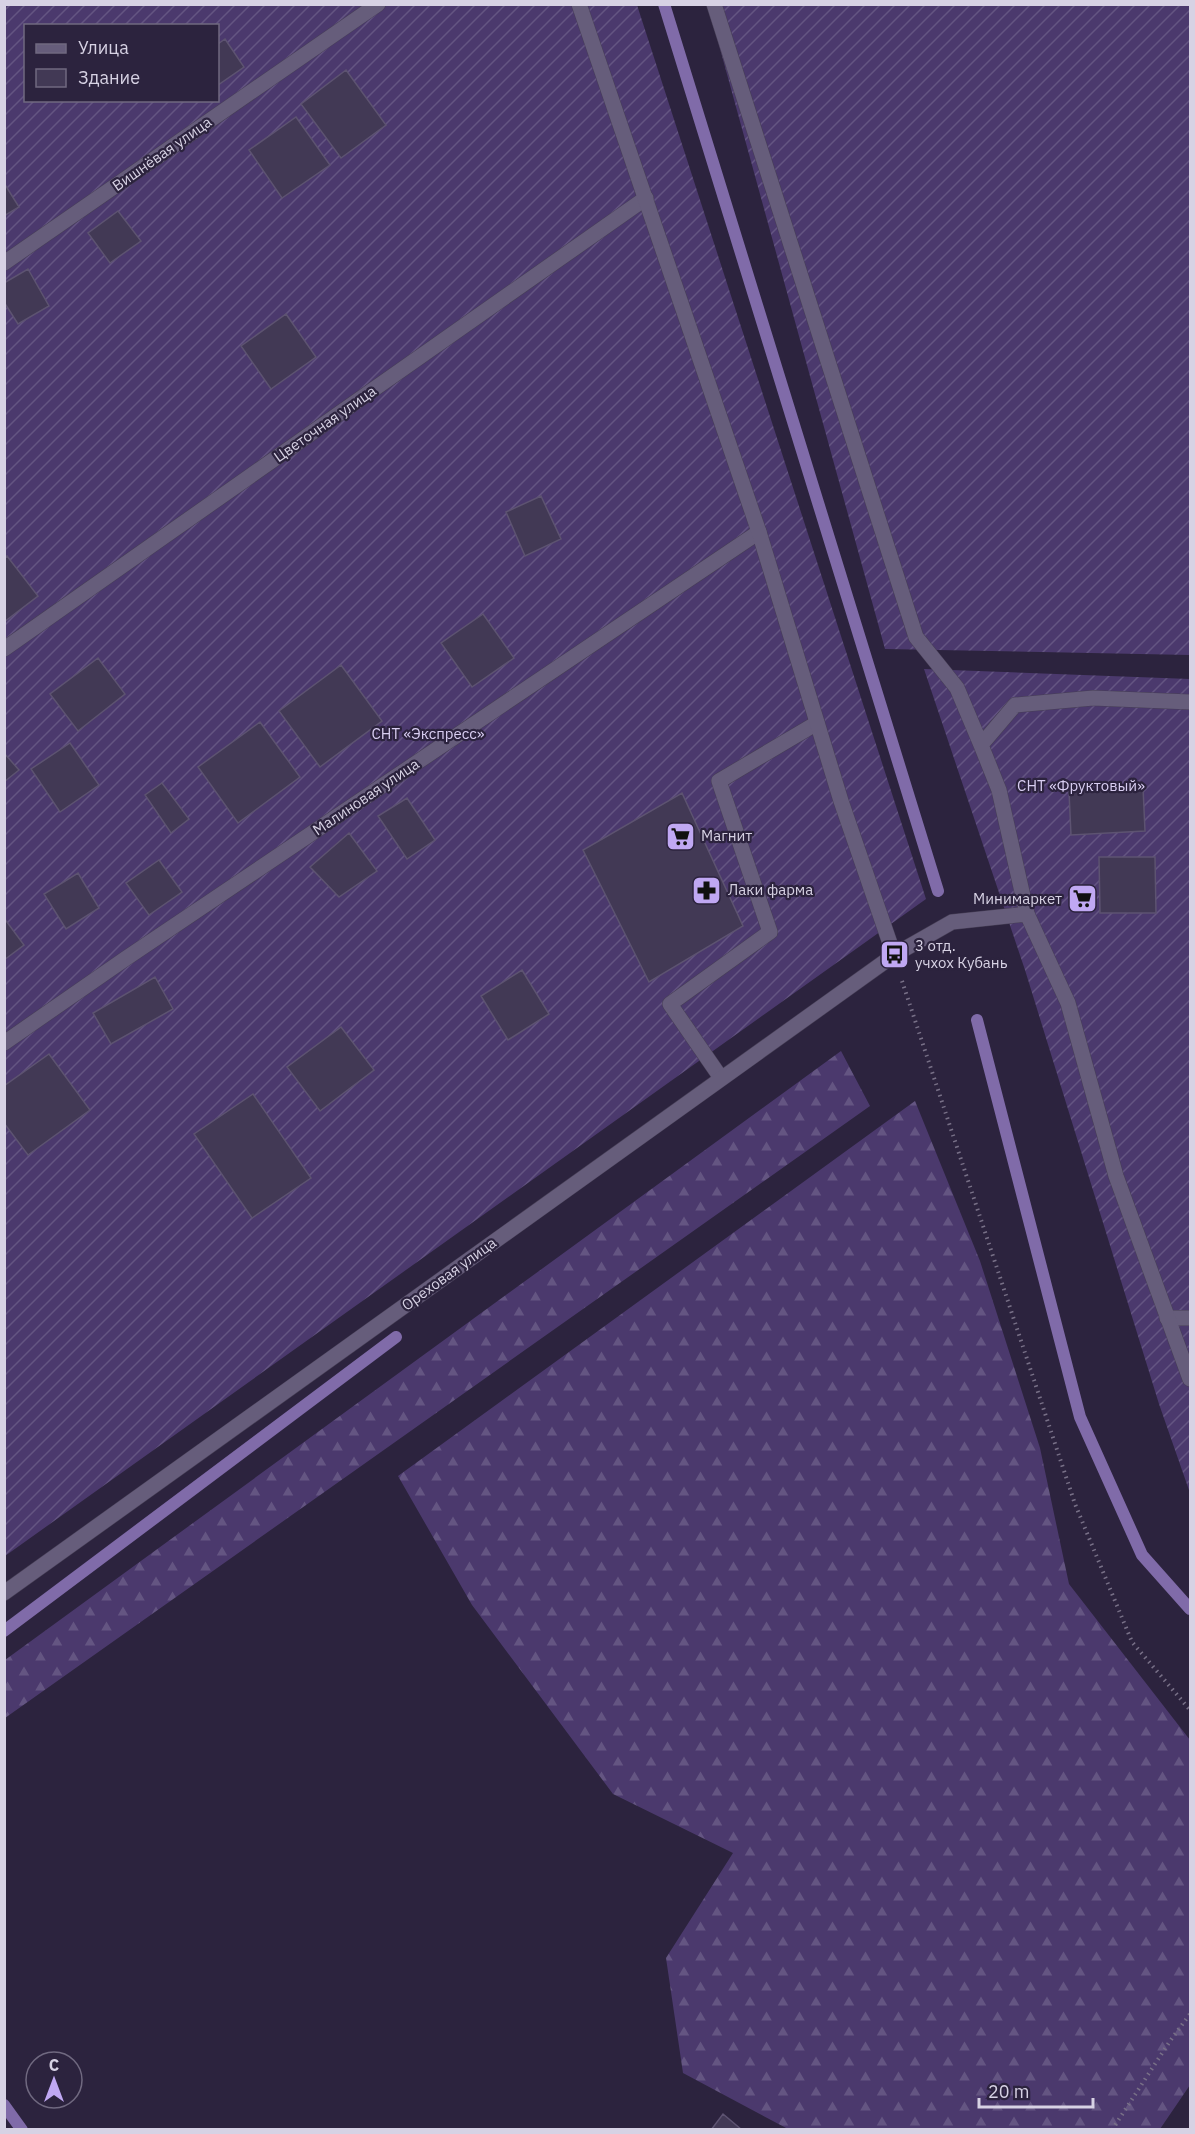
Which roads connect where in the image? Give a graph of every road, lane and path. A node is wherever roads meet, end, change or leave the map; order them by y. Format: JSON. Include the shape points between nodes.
{"nodes":[{"id":1,"x":378,"y":4,"type":"edge"},
{"id":2,"x":579,"y":4,"type":"edge"},
{"id":3,"x":714,"y":4,"type":"edge"},
{"id":4,"x":646,"y":198,"type":"junction"},
{"id":5,"x":4,"y":263,"type":"edge"},
{"id":6,"x":759,"y":532,"type":"junction"},
{"id":7,"x":4,"y":650,"type":"edge"},
{"id":8,"x":1191,"y":702,"type":"edge"},
{"id":9,"x":817,"y":723,"type":"junction"},
{"id":10,"x":981,"y":745,"type":"junction"},
{"id":11,"x":1027,"y":914,"type":"junction"},
{"id":12,"x":894,"y":955,"type":"junction"},
{"id":13,"x":4,"y":1043,"type":"edge"},
{"id":14,"x":721,"y":1078,"type":"junction"},
{"id":15,"x":1167,"y":1318,"type":"junction"},
{"id":16,"x":1191,"y":1318,"type":"edge"},
{"id":17,"x":1191,"y":1378,"type":"edge"},
{"id":18,"x":4,"y":1593,"type":"edge"},
{"id":19,"x":1191,"y":1710,"type":"edge"},
{"id":20,"x":1191,"y":2014,"type":"edge"},
{"id":21,"x":1112,"y":2130,"type":"edge"}],
"edges":[{"from":1,"to":5,"type":"street","name":"Вишнёвая улица"},
{"from":2,"to":4,"type":"street"},
{"from":3,"to":10,"type":"street","via":[[916,637],[957,688]]},
{"from":4,"to":6,"type":"street"},
{"from":4,"to":7,"type":"street","name":"Цветочная улица"},
{"from":6,"to":9,"type":"street"},
{"from":6,"to":13,"type":"street","name":"Малиновая улица"},
{"from":8,"to":10,"type":"street","via":[[1093,698],[1015,705]]},
{"from":9,"to":12,"type":"street"},
{"from":9,"to":14,"type":"street","via":[[719,781],[770,932],[670,1004]]},
{"from":10,"to":11,"type":"street","via":[[999,790]]},
{"from":11,"to":12,"type":"street","name":"Ореховая улица","via":[[952,922]]},
{"from":11,"to":15,"type":"street","via":[[1068,1003],[1116,1176]]},
{"from":12,"to":14,"type":"street","name":"Ореховая улица"},
{"from":12,"to":19,"type":"path","via":[[1075,1504],[1132,1642]]},
{"from":14,"to":18,"type":"street","name":"Ореховая улица"},
{"from":15,"to":16,"type":"street"},
{"from":15,"to":17,"type":"street"},
{"from":20,"to":21,"type":"path"}]}
